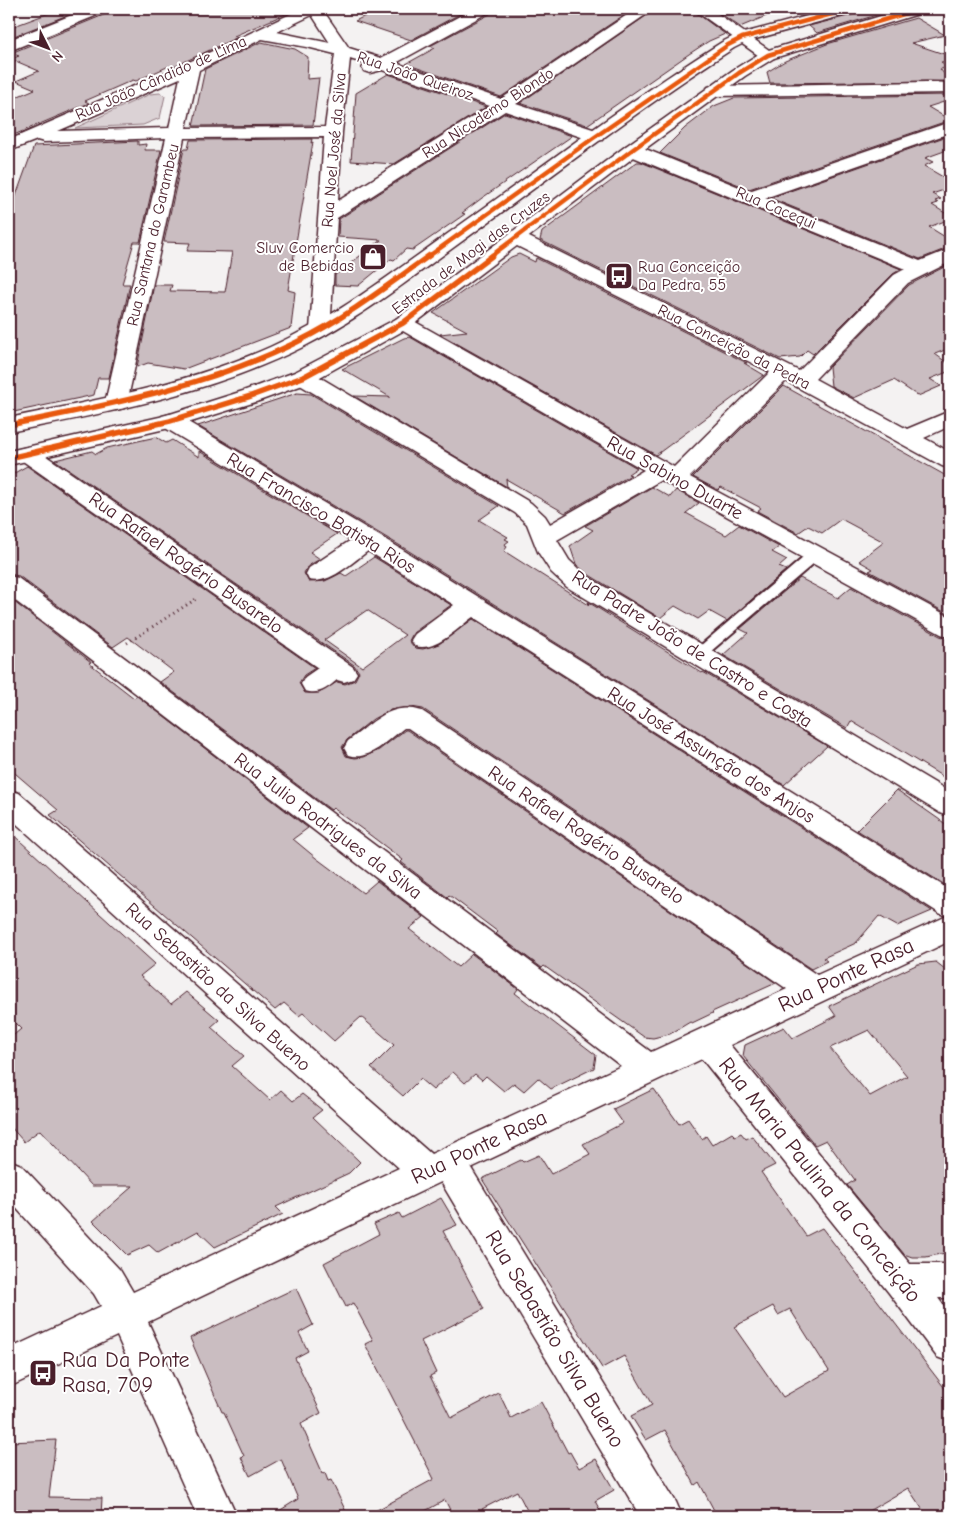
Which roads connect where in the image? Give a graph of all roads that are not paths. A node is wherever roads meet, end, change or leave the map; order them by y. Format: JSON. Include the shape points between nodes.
{"nodes":[{"id":1,"x":100,"y":9,"type":"edge"},
{"id":2,"x":314,"y":9,"type":"edge"},
{"id":3,"x":484,"y":9,"type":"edge"},
{"id":4,"x":646,"y":9,"type":"edge"},
{"id":5,"x":702,"y":9,"type":"edge"},
{"id":6,"x":851,"y":9,"type":"edge"},
{"id":7,"x":920,"y":9,"type":"edge"},
{"id":8,"x":260,"y":34,"type":"junction"},
{"id":9,"x":742,"y":38,"type":"junction"},
{"id":10,"x":9,"y":46,"type":"edge"},
{"id":11,"x":343,"y":51,"type":"junction"},
{"id":12,"x":768,"y":55,"type":"junction"},
{"id":13,"x":381,"y":65,"type":"junction"},
{"id":14,"x":191,"y":67,"type":"junction"},
{"id":15,"x":340,"y":74,"type":"junction"},
{"id":16,"x":950,"y":88,"type":"edge"},
{"id":17,"x":714,"y":91,"type":"junction"},
{"id":18,"x":503,"y":105,"type":"junction"},
{"id":19,"x":950,"y":127,"type":"edge"},
{"id":20,"x":333,"y":132,"type":"junction"},
{"id":21,"x":176,"y":133,"type":"junction"},
{"id":22,"x":596,"y":136,"type":"junction"},
{"id":23,"x":16,"y":146,"type":"edge"},
{"id":24,"x":632,"y":150,"type":"junction"},
{"id":25,"x":750,"y":197,"type":"junction"},
{"id":26,"x":328,"y":215,"type":"junction"},
{"id":27,"x":516,"y":238,"type":"junction"},
{"id":28,"x":950,"y":255,"type":"edge"},
{"id":29,"x":920,"y":268,"type":"junction"},
{"id":30,"x":404,"y":323,"type":"junction"},
{"id":31,"x":320,"y":330,"type":"junction"},
{"id":32,"x":792,"y":376,"type":"junction"},
{"id":33,"x":303,"y":377,"type":"junction"},
{"id":34,"x":116,"y":403,"type":"junction"},
{"id":35,"x":950,"y":418,"type":"edge"},
{"id":36,"x":170,"y":421,"type":"junction"},
{"id":37,"x":9,"y":425,"type":"edge"},
{"id":38,"x":907,"y":436,"type":"junction"},
{"id":39,"x":18,"y":456,"type":"edge"},
{"id":40,"x":950,"y":461,"type":"edge"},
{"id":41,"x":668,"y":474,"type":"junction"},
{"id":42,"x":546,"y":537,"type":"junction"},
{"id":43,"x":368,"y":540,"type":"junction"},
{"id":44,"x":815,"y":555,"type":"junction"},
{"id":45,"x":318,"y":574,"type":"dead end"},
{"id":46,"x":9,"y":584,"type":"edge"},
{"id":47,"x":472,"y":605,"type":"junction"},
{"id":48,"x":950,"y":628,"type":"edge"},
{"id":49,"x":424,"y":640,"type":"dead end"},
{"id":50,"x":698,"y":655,"type":"junction"},
{"id":51,"x":314,"y":684,"type":"dead end"},
{"id":52,"x":358,"y":748,"type":"dead end"},
{"id":53,"x":9,"y":801,"type":"edge"},
{"id":54,"x":950,"y":804,"type":"edge"},
{"id":55,"x":947,"y":928,"type":"edge"},
{"id":56,"x":814,"y":990,"type":"junction"},
{"id":57,"x":707,"y":1041,"type":"junction"},
{"id":58,"x":648,"y":1068,"type":"junction"},
{"id":59,"x":437,"y":1167,"type":"junction"},
{"id":60,"x":9,"y":1176,"type":"edge"},
{"id":61,"x":902,"y":1281,"type":"junction"},
{"id":62,"x":950,"y":1282,"type":"edge"},
{"id":63,"x":125,"y":1313,"type":"junction"},
{"id":64,"x":950,"y":1344,"type":"edge"},
{"id":65,"x":9,"y":1368,"type":"edge"},
{"id":66,"x":217,"y":1516,"type":"edge"},
{"id":67,"x":662,"y":1516,"type":"edge"}],
"edges":[{"from":1,"to":10,"type":"street"},
{"from":2,"to":8,"type":"street","name":"Rua João Cândido de Lima"},
{"from":2,"to":11,"type":"street","name":"Rua Noel José da Silva"},
{"from":3,"to":13,"type":"street"},
{"from":4,"to":18,"type":"street","name":"Rua Nicodemo Biondo"},
{"from":5,"to":9,"type":"street"},
{"from":6,"to":9,"type":"street","name":"Estrada de Mogi das Cruzes"},
{"from":7,"to":12,"type":"street","name":"Estrada de Mogi das Cruzes"},
{"from":8,"to":11,"type":"street","name":"Rua João Queiroz"},
{"from":8,"to":14,"type":"street","name":"Rua João Cândido de Lima"},
{"from":9,"to":12,"type":"street"},
{"from":9,"to":22,"type":"street","name":"Estrada de Mogi das Cruzes"},
{"from":11,"to":13,"type":"street","name":"Rua João Queiroz"},
{"from":11,"to":15,"type":"street","name":"Rua Noel José da Silva"},
{"from":12,"to":17,"type":"street","name":"Estrada de Mogi das Cruzes"},
{"from":13,"to":15,"type":"street"},
{"from":13,"to":18,"type":"street","name":"Rua João Queiroz"},
{"from":14,"to":21,"type":"street","name":"Rua Santana do Garambeu"},
{"from":14,"to":23,"type":"street","name":"Rua João Cândido de Lima"},
{"from":15,"to":20,"type":"street","name":"Rua Noel José da Silva"},
{"from":16,"to":17,"type":"street"},
{"from":17,"to":24,"type":"street","name":"Estrada de Mogi das Cruzes"},
{"from":18,"to":22,"type":"street","name":"Rua João Queiroz"},
{"from":18,"to":26,"type":"street","name":"Rua Nicodemo Biondo"},
{"from":19,"to":25,"type":"street"},
{"from":20,"to":21,"type":"street"},
{"from":20,"to":26,"type":"street","name":"Rua Noel José da Silva"},
{"from":21,"to":23,"type":"street"},
{"from":21,"to":34,"type":"street","name":"Rua Santana do Garambeu"},
{"from":22,"to":31,"type":"street","name":"Estrada de Mogi das Cruzes","via":[[361,305]]},
{"from":24,"to":25,"type":"street","name":"Rua Cacequi"},
{"from":24,"to":27,"type":"street","name":"Estrada de Mogi das Cruzes"},
{"from":25,"to":29,"type":"street","name":"Rua Cacequi"},
{"from":26,"to":31,"type":"street","name":"Rua Noel José da Silva"},
{"from":27,"to":30,"type":"street","name":"Estrada de Mogi das Cruzes"},
{"from":27,"to":32,"type":"street","name":"Rua Conceição da Pedra"},
{"from":28,"to":29,"type":"street"},
{"from":29,"to":32,"type":"street","via":[[901,279]]},
{"from":30,"to":33,"type":"street","name":"Estrada de Mogi das Cruzes"},
{"from":30,"to":41,"type":"street","name":"Rua Sabino Duarte"},
{"from":31,"to":34,"type":"street","name":"Estrada de Mogi das Cruzes","via":[[227,372]]},
{"from":32,"to":38,"type":"street","name":"Rua Conceição da Pedra"},
{"from":32,"to":41,"type":"street"},
{"from":33,"to":36,"type":"street","name":"Estrada de Mogi das Cruzes"},
{"from":33,"to":42,"type":"street","name":"Rua Padre João de Castro e Costa","via":[[522,508],[537,521]]},
{"from":34,"to":37,"type":"street","name":"Estrada de Mogi das Cruzes"},
{"from":35,"to":38,"type":"street"},
{"from":36,"to":39,"type":"street","name":"Estrada de Mogi das Cruzes"},
{"from":36,"to":43,"type":"street","name":"Rua Francisco Batista Rios"},
{"from":38,"to":40,"type":"street","name":"Rua Conceição da Pedra"},
{"from":39,"to":51,"type":"street","name":"Rua Rafael Rogério Busarelo","via":[[218,585],[340,670]]},
{"from":41,"to":42,"type":"street"},
{"from":41,"to":44,"type":"street","name":"Rua Sabino Duarte"},
{"from":42,"to":50,"type":"street","name":"Rua Padre João de Castro e Costa","via":[[550,552],[576,581]]},
{"from":43,"to":45,"type":"street"},
{"from":43,"to":47,"type":"street","name":"Rua Francisco Batista Rios"},
{"from":44,"to":48,"type":"street","name":"Rua Sabino Duarte"},
{"from":44,"to":50,"type":"lane"},
{"from":46,"to":58,"type":"street","name":"Rua Julio Rodrigues da Silva"},
{"from":47,"to":49,"type":"street"},
{"from":47,"to":55,"type":"street","name":"Rua José Assunção dos Anjos"},
{"from":50,"to":54,"type":"street","name":"Rua Padre João de Castro e Costa"},
{"from":52,"to":56,"type":"street","name":"Rua Rafael Rogério Busarelo","via":[[398,718],[413,718]]},
{"from":53,"to":59,"type":"street","name":"Rua Sebastião da Silva Bueno"},
{"from":55,"to":56,"type":"street","name":"Rua Ponte Rasa"},
{"from":56,"to":57,"type":"street","name":"Rua Ponte Rasa"},
{"from":57,"to":58,"type":"street","name":"Rua Ponte Rasa"},
{"from":57,"to":61,"type":"street","name":"Rua Maria Paulina da Conceição"},
{"from":58,"to":59,"type":"street","name":"Rua Ponte Rasa"},
{"from":59,"to":63,"type":"street","name":"Rua Ponte Rasa"},
{"from":59,"to":67,"type":"street","name":"Rua Sebastião Silva Bueno"},
{"from":60,"to":63,"type":"street","via":[[107,1282]]},
{"from":61,"to":62,"type":"street"},
{"from":61,"to":64,"type":"street","name":"Rua Maria Paulina da Conceição"},
{"from":63,"to":65,"type":"street","name":"Rua Ponte Rasa"},
{"from":63,"to":66,"type":"street"}]}
